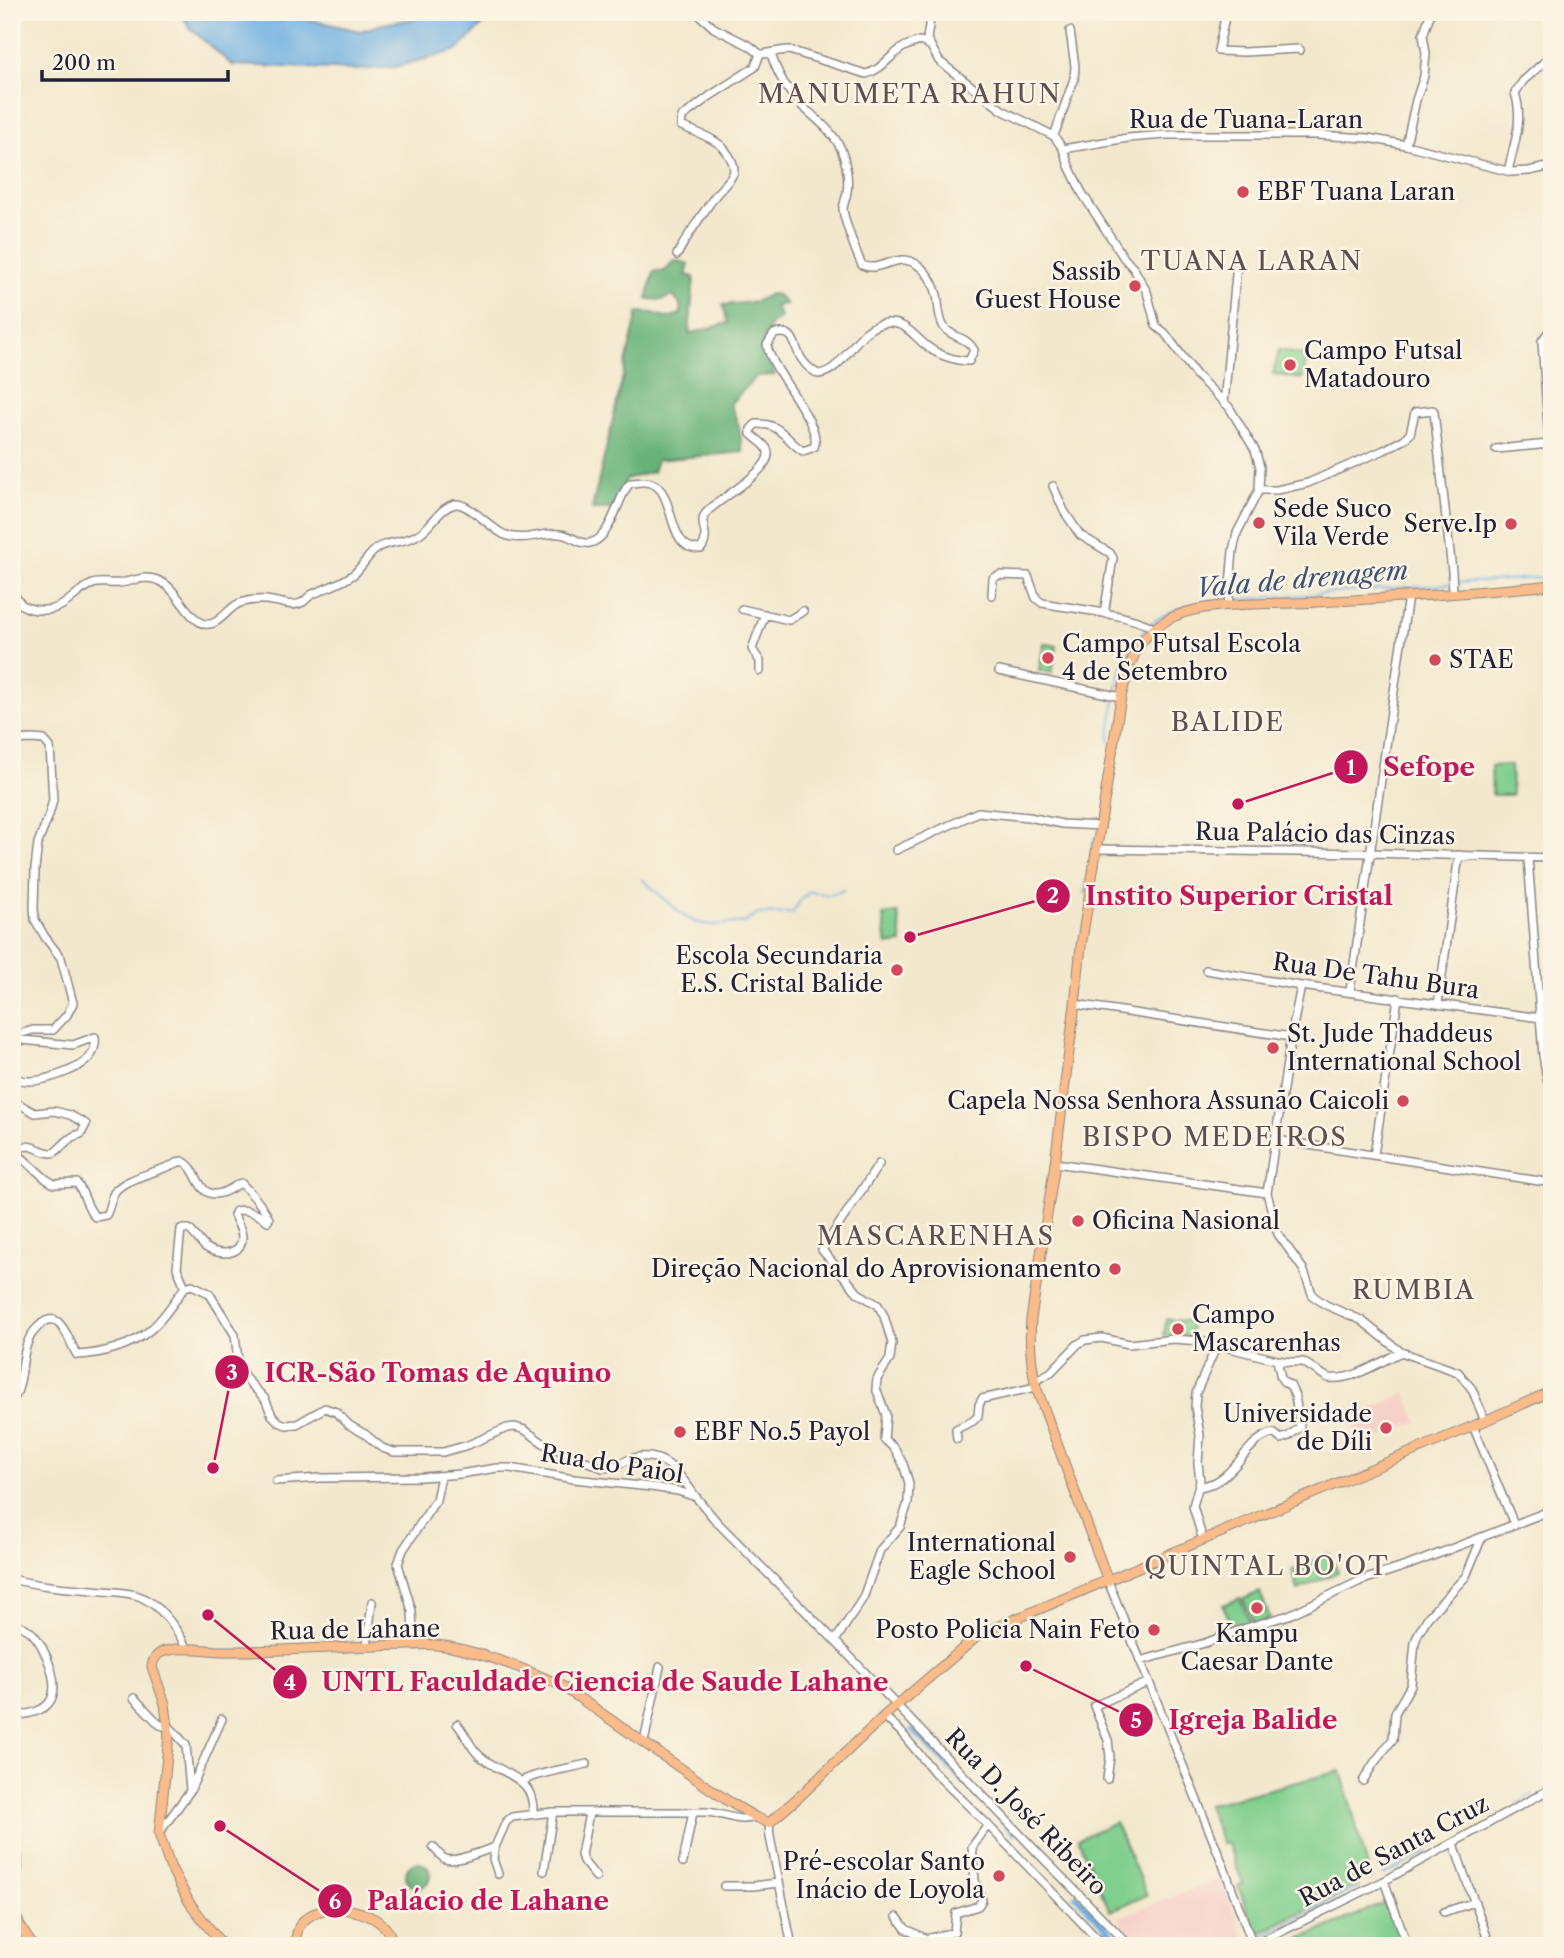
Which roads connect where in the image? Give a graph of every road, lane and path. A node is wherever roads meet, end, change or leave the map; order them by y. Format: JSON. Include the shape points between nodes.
{"nodes":[{"id":1,"x":696,"y":12,"type":"edge"},
{"id":2,"x":931,"y":12,"type":"edge"},
{"id":3,"x":1226,"y":12,"type":"edge"},
{"id":4,"x":1431,"y":12,"type":"edge"},
{"id":5,"x":1070,"y":32,"type":"dead end"},
{"id":6,"x":929,"y":45,"type":"junction"},
{"id":7,"x":1300,"y":50,"type":"dead end"},
{"id":8,"x":760,"y":54,"type":"junction"},
{"id":9,"x":771,"y":54,"type":"junction"},
{"id":10,"x":1552,"y":55,"type":"edge"},
{"id":11,"x":1054,"y":136,"type":"junction"},
{"id":12,"x":1406,"y":145,"type":"junction"},
{"id":13,"x":1063,"y":149,"type":"junction"},
{"id":14,"x":1552,"y":166,"type":"edge"},
{"id":15,"x":1508,"y":171,"type":"junction"},
{"id":16,"x":677,"y":255,"type":"dead end"},
{"id":17,"x":1237,"y":264,"type":"dead end"},
{"id":18,"x":1552,"y":330,"type":"edge"},
{"id":19,"x":1224,"y":403,"type":"junction"},
{"id":20,"x":1549,"y":444,"type":"junction"},
{"id":21,"x":1496,"y":449,"type":"dead end"},
{"id":22,"x":1552,"y":482,"type":"edge"},
{"id":23,"x":1053,"y":486,"type":"dead end"},
{"id":24,"x":1259,"y":490,"type":"junction"},
{"id":25,"x":1552,"y":585,"type":"edge"},
{"id":26,"x":12,"y":593,"type":"edge"},
{"id":27,"x":1453,"y":593,"type":"junction"},
{"id":28,"x":992,"y":595,"type":"dead end"},
{"id":29,"x":1408,"y":596,"type":"junction"},
{"id":30,"x":1228,"y":606,"type":"junction"},
{"id":31,"x":743,"y":609,"type":"dead end"},
{"id":32,"x":803,"y":611,"type":"dead end"},
{"id":33,"x":765,"y":614,"type":"junction"},
{"id":34,"x":1106,"y":614,"type":"junction"},
{"id":35,"x":1154,"y":628,"type":"junction"},
{"id":36,"x":760,"y":671,"type":"dead end"},
{"id":37,"x":999,"y":671,"type":"dead end"},
{"id":38,"x":1121,"y":697,"type":"junction"},
{"id":39,"x":12,"y":740,"type":"edge"},
{"id":40,"x":1097,"y":825,"type":"junction"},
{"id":41,"x":1097,"y":849,"type":"junction"},
{"id":42,"x":896,"y":850,"type":"dead end"},
{"id":43,"x":1371,"y":853,"type":"junction"},
{"id":44,"x":1459,"y":855,"type":"junction"},
{"id":45,"x":1528,"y":858,"type":"junction"},
{"id":46,"x":1552,"y":858,"type":"edge"},
{"id":47,"x":1206,"y":970,"type":"dead end"},
{"id":48,"x":1301,"y":986,"type":"junction"},
{"id":49,"x":1350,"y":991,"type":"junction"},
{"id":50,"x":1398,"y":998,"type":"junction"},
{"id":51,"x":1075,"y":1004,"type":"junction"},
{"id":52,"x":1438,"y":1004,"type":"junction"},
{"id":53,"x":1541,"y":1018,"type":"junction"},
{"id":54,"x":1291,"y":1037,"type":"junction"},
{"id":55,"x":12,"y":1038,"type":"edge"},
{"id":56,"x":12,"y":1078,"type":"edge"},
{"id":57,"x":1552,"y":1092,"type":"edge"},
{"id":58,"x":12,"y":1100,"type":"edge"},
{"id":59,"x":1276,"y":1140,"type":"junction"},
{"id":60,"x":1374,"y":1155,"type":"junction"},
{"id":61,"x":1055,"y":1163,"type":"junction"},
{"id":62,"x":879,"y":1164,"type":"dead end"},
{"id":63,"x":1552,"y":1182,"type":"edge"},
{"id":64,"x":1267,"y":1194,"type":"junction"},
{"id":65,"x":185,"y":1287,"type":"junction"},
{"id":66,"x":1217,"y":1345,"type":"junction"},
{"id":67,"x":1401,"y":1352,"type":"junction"},
{"id":68,"x":1277,"y":1360,"type":"junction"},
{"id":69,"x":1036,"y":1384,"type":"junction"},
{"id":70,"x":1552,"y":1391,"type":"edge"},
{"id":71,"x":12,"y":1402,"type":"edge"},
{"id":72,"x":1485,"y":1420,"type":"junction"},
{"id":73,"x":1473,"y":1426,"type":"junction"},
{"id":74,"x":957,"y":1439,"type":"dead end"},
{"id":75,"x":441,"y":1480,"type":"junction"},
{"id":76,"x":276,"y":1481,"type":"dead end"},
{"id":77,"x":1198,"y":1488,"type":"junction"},
{"id":78,"x":696,"y":1497,"type":"junction"},
{"id":79,"x":1552,"y":1510,"type":"edge"},
{"id":80,"x":1514,"y":1524,"type":"junction"},
{"id":81,"x":1202,"y":1537,"type":"dead end"},
{"id":82,"x":1482,"y":1537,"type":"junction"},
{"id":83,"x":12,"y":1579,"type":"edge"},
{"id":84,"x":1108,"y":1581,"type":"junction"},
{"id":85,"x":372,"y":1602,"type":"dead end"},
{"id":86,"x":12,"y":1623,"type":"edge"},
{"id":87,"x":835,"y":1641,"type":"junction"},
{"id":88,"x":410,"y":1645,"type":"junction"},
{"id":89,"x":367,"y":1646,"type":"junction"},
{"id":90,"x":187,"y":1649,"type":"junction"},
{"id":91,"x":1140,"y":1661,"type":"junction"},
{"id":92,"x":660,"y":1667,"type":"dead end"},
{"id":93,"x":1149,"y":1682,"type":"junction"},
{"id":94,"x":134,"y":1698,"type":"dead end"},
{"id":95,"x":896,"y":1705,"type":"junction"},
{"id":96,"x":12,"y":1716,"type":"edge"},
{"id":97,"x":884,"y":1716,"type":"junction"},
{"id":98,"x":222,"y":1719,"type":"dead end"},
{"id":99,"x":457,"y":1724,"type":"dead end"},
{"id":100,"x":168,"y":1726,"type":"junction"},
{"id":101,"x":644,"y":1742,"type":"junction"},
{"id":102,"x":587,"y":1764,"type":"dead end"},
{"id":103,"x":1107,"y":1779,"type":"dead end"},
{"id":104,"x":522,"y":1781,"type":"junction"},
{"id":105,"x":1363,"y":1781,"type":"dead end"},
{"id":106,"x":1552,"y":1788,"type":"edge"},
{"id":107,"x":190,"y":1791,"type":"junction"},
{"id":108,"x":553,"y":1812,"type":"junction"},
{"id":109,"x":693,"y":1812,"type":"junction"},
{"id":110,"x":589,"y":1813,"type":"junction"},
{"id":111,"x":533,"y":1814,"type":"junction"},
{"id":112,"x":755,"y":1817,"type":"junction"},
{"id":113,"x":769,"y":1823,"type":"junction"},
{"id":114,"x":988,"y":1825,"type":"junction"},
{"id":115,"x":159,"y":1834,"type":"junction"},
{"id":116,"x":1454,"y":1843,"type":"junction"},
{"id":117,"x":12,"y":1844,"type":"edge"},
{"id":118,"x":433,"y":1847,"type":"dead end"},
{"id":119,"x":495,"y":1847,"type":"junction"},
{"id":120,"x":683,"y":1863,"type":"dead end"},
{"id":121,"x":544,"y":1871,"type":"dead end"},
{"id":122,"x":498,"y":1874,"type":"dead end"},
{"id":123,"x":596,"y":1877,"type":"dead end"},
{"id":124,"x":1384,"y":1881,"type":"junction"},
{"id":125,"x":778,"y":1883,"type":"junction"},
{"id":126,"x":724,"y":1886,"type":"dead end"},
{"id":127,"x":1475,"y":1902,"type":"junction"},
{"id":128,"x":1444,"y":1912,"type":"dead end"},
{"id":129,"x":897,"y":1917,"type":"dead end"},
{"id":130,"x":1253,"y":1945,"type":"edge"},
{"id":131,"x":33,"y":1946,"type":"edge"},
{"id":132,"x":223,"y":1946,"type":"edge"},
{"id":133,"x":295,"y":1946,"type":"edge"},
{"id":134,"x":393,"y":1946,"type":"edge"},
{"id":135,"x":792,"y":1946,"type":"edge"},
{"id":136,"x":1104,"y":1946,"type":"edge"},
{"id":137,"x":1130,"y":1946,"type":"edge"},
{"id":138,"x":1408,"y":1946,"type":"edge"},
{"id":139,"x":1490,"y":1946,"type":"edge"}],
"edges":[{"from":1,"to":8,"type":"street","via":[[714,28]]},
{"from":2,"to":6,"type":"street"},
{"from":3,"to":7,"type":"street","via":[[1218,51]]},
{"from":4,"to":12,"type":"street","via":[[1423,35],[1424,76]]},
{"from":5,"to":11,"type":"street","via":[[1074,79]]},
{"from":6,"to":9,"type":"street","via":[[920,41],[901,48],[866,74],[789,50]]},
{"from":6,"to":11,"type":"street","via":[[939,61],[989,101]]},
{"from":8,"to":9,"type":"street"},
{"from":8,"to":16,"type":"street","via":[[755,67],[680,121],[681,126],[718,142],[734,169]]},
{"from":9,"to":26,"type":"street","via":[[795,98],[828,129],[841,149],[848,190],[844,216],[862,265],[868,268],[907,260],[922,269],[936,292],[943,326],[974,351],[969,361],[927,347],[906,326],[878,324],[833,369],[818,374],[804,362],[789,334],[774,334],[767,345],[770,358],[809,420],[816,442],[803,451],[780,429],[756,424],[751,434],[769,452],[766,464],[705,514],[706,542],[701,549],[685,545],[663,491],[644,481],[627,487],[615,516],[597,540],[589,543],[565,534],[513,538],[459,503],[444,509],[409,540],[381,546],[352,575],[301,603],[239,603],[219,620],[206,624],[157,579],[97,583],[60,607],[46,610],[33,610]]},
{"from":10,"to":15,"type":"street","via":[[1515,93],[1519,124]]},
{"from":11,"to":13,"type":"street"},
{"from":12,"to":13,"type":"street","name":"Rua de Tuana-Laran","via":[[1354,137],[1166,135]]},
{"from":12,"to":15,"type":"street","name":"Rua de Tuana-Laran"},
{"from":13,"to":19,"type":"street","via":[[1082,192],[1147,292],[1156,326]]},
{"from":14,"to":15,"type":"street","name":"Rua de Tuana-Laran"},
{"from":17,"to":19,"type":"street"},
{"from":18,"to":20,"type":"street","via":[[1542,341]]},
{"from":19,"to":24,"type":"street","via":[[1255,450]]},
{"from":20,"to":21,"type":"street"},
{"from":20,"to":22,"type":"street"},
{"from":23,"to":34,"type":"street","via":[[1080,535],[1113,558]]},
{"from":24,"to":27,"type":"street","via":[[1308,483],[1384,450],[1409,434],[1415,412],[1434,411]]},
{"from":24,"to":30,"type":"street","via":[[1237,533]]},
{"from":25,"to":27,"type":"main road"},
{"from":27,"to":29,"type":"main road"},
{"from":28,"to":34,"type":"street","via":[[993,578],[1028,576],[1042,603]]},
{"from":29,"to":30,"type":"main road"},
{"from":29,"to":43,"type":"street"},
{"from":30,"to":35,"type":"main road","via":[[1196,609]]},
{"from":31,"to":33,"type":"street"},
{"from":32,"to":33,"type":"street","via":[[789,620]]},
{"from":33,"to":36,"type":"street","via":[[752,649]]},
{"from":34,"to":35,"type":"street"},
{"from":35,"to":38,"type":"main road","via":[[1131,658]]},
{"from":37,"to":38,"type":"street"},
{"from":38,"to":40,"type":"main road"},
{"from":39,"to":55,"type":"street","via":[[44,740],[50,747],[52,800],[38,843],[35,920],[61,958],[73,1003],[53,1030],[33,1030]]},
{"from":40,"to":41,"type":"main road"},
{"from":40,"to":42,"type":"street","via":[[978,811]]},
{"from":41,"to":43,"type":"street","name":"Rua Palácio das Cinzas"},
{"from":41,"to":51,"type":"main road"},
{"from":43,"to":44,"type":"street","name":"Rua Palácio das Cinzas"},
{"from":43,"to":49,"type":"street"},
{"from":44,"to":45,"type":"street","name":"Rua Palácio das Cinzas"},
{"from":44,"to":52,"type":"street"},
{"from":45,"to":46,"type":"street","name":"Rua Palácio das Cinzas"},
{"from":45,"to":53,"type":"street"},
{"from":47,"to":48,"type":"street","name":"Rua De Tahu Bura"},
{"from":48,"to":49,"type":"street","name":"Rua De Tahu Bura"},
{"from":48,"to":54,"type":"street"},
{"from":49,"to":50,"type":"street","name":"Rua De Tahu Bura"},
{"from":50,"to":52,"type":"street","name":"Rua De Tahu Bura"},
{"from":50,"to":60,"type":"street"},
{"from":51,"to":54,"type":"street"},
{"from":51,"to":61,"type":"main road"},
{"from":52,"to":53,"type":"street","name":"Rua De Tahu Bura"},
{"from":53,"to":57,"type":"street"},
{"from":54,"to":59,"type":"street"},
{"from":55,"to":56,"type":"street","via":[[73,1045],[95,1037],[96,1043],[90,1057],[61,1074],[29,1081]]},
{"from":58,"to":65,"type":"street","via":[[35,1113],[54,1111],[86,1124],[81,1134],[52,1153],[29,1146],[17,1149],[54,1184],[77,1184],[95,1217],[106,1215],[115,1191],[125,1182],[181,1161],[188,1163],[205,1191],[213,1195],[241,1184],[247,1189],[264,1208],[268,1221],[249,1211],[236,1211],[242,1242],[229,1253],[214,1252],[189,1229],[181,1229],[177,1268]]},
{"from":59,"to":60,"type":"street"},
{"from":59,"to":64,"type":"street"},
{"from":60,"to":63,"type":"street"},
{"from":61,"to":64,"type":"street"},
{"from":61,"to":69,"type":"main road","via":[[1031,1319]]},
{"from":62,"to":87,"type":"street","via":[[822,1250],[884,1316],[892,1342],[890,1359],[876,1388],[886,1415],[884,1439],[903,1464],[909,1493],[900,1527],[880,1550],[863,1598]]},
{"from":64,"to":67,"type":"street","via":[[1278,1234],[1303,1269],[1313,1296],[1361,1320]]},
{"from":65,"to":71,"type":"street","via":[[151,1330],[92,1354],[77,1355],[55,1320],[42,1323],[27,1342]]},
{"from":65,"to":78,"type":"street","via":[[192,1285],[209,1293],[235,1335],[245,1378],[265,1399],[272,1415],[286,1425],[325,1408],[382,1448],[405,1453],[443,1452],[515,1427],[603,1468],[635,1458],[667,1462]]},
{"from":66,"to":68,"type":"street"},
{"from":66,"to":69,"type":"street","via":[[1173,1339],[1129,1344],[1102,1338],[1085,1340]]},
{"from":66,"to":77,"type":"street","via":[[1196,1393]]},
{"from":67,"to":68,"type":"street","via":[[1338,1378],[1328,1378],[1303,1362]]},
{"from":67,"to":72,"type":"street","via":[[1458,1372],[1472,1389]]},
{"from":68,"to":77,"type":"street","via":[[1281,1378],[1295,1396],[1300,1427],[1280,1439],[1273,1433],[1266,1435],[1220,1480]]},
{"from":69,"to":74,"type":"street","via":[[982,1399],[978,1416],[956,1429]]},
{"from":69,"to":84,"type":"main road"},
{"from":70,"to":72,"type":"main road"},
{"from":72,"to":73,"type":"main road"},
{"from":73,"to":80,"type":"street"},
{"from":73,"to":84,"type":"main road"},
{"from":75,"to":76,"type":"street","name":"Rua do Paiol"},
{"from":75,"to":78,"type":"street","name":"Rua do Paiol","via":[[510,1468]]},
{"from":75,"to":88,"type":"street","via":[[431,1510],[398,1564],[412,1611]]},
{"from":77,"to":81,"type":"street","via":[[1193,1506]]},
{"from":78,"to":87,"type":"street","name":"Rua do Paiol"},
{"from":79,"to":80,"type":"street"},
{"from":80,"to":82,"type":"street"},
{"from":82,"to":91,"type":"street","via":[[1360,1581],[1289,1615]]},
{"from":82,"to":105,"type":"street","via":[[1466,1576],[1418,1634],[1411,1685],[1395,1713],[1393,1739]]},
{"from":83,"to":90,"type":"street","via":[[141,1597],[170,1622]]},
{"from":84,"to":91,"type":"street"},
{"from":84,"to":95,"type":"main road","via":[[980,1634]]},
{"from":85,"to":89,"type":"street"},
{"from":86,"to":96,"type":"street","via":[[27,1629],[42,1646],[54,1691],[41,1709]]},
{"from":87,"to":95,"type":"street","name":"Rua do Paiol"},
{"from":88,"to":89,"type":"main road","name":"Rua de Lahane"},
{"from":88,"to":101,"type":"main road","name":"Rua de Lahane","via":[[438,1645],[544,1677]]},
{"from":89,"to":90,"type":"main road","name":"Rua de Lahane"},
{"from":90,"to":100,"type":"main road","name":"Rua de Lahane","via":[[164,1651],[153,1661]]},
{"from":91,"to":93,"type":"street"},
{"from":92,"to":101,"type":"street"},
{"from":93,"to":103,"type":"street","via":[[1094,1706],[1108,1740]]},
{"from":93,"to":130,"type":"street"},
{"from":94,"to":100,"type":"street","via":[[160,1726]]},
{"from":95,"to":97,"type":"main road"},
{"from":95,"to":137,"type":"street","name":"Rua D. José Ribeiro"},
{"from":97,"to":113,"type":"main road"},
{"from":97,"to":114,"type":"street"},
{"from":98,"to":107,"type":"street"},
{"from":99,"to":104,"type":"street","via":[[477,1754]]},
{"from":100,"to":107,"type":"street","via":[[186,1745]]},
{"from":100,"to":115,"type":"main road"},
{"from":101,"to":112,"type":"main road","name":"Rua de Lahane"},
{"from":102,"to":104,"type":"street"},
{"from":104,"to":111,"type":"street","via":[[532,1797]]},
{"from":106,"to":116,"type":"street","name":"Rua de Santa Cruz"},
{"from":107,"to":115,"type":"street"},
{"from":108,"to":110,"type":"street"},
{"from":108,"to":111,"type":"street"},
{"from":108,"to":121,"type":"street"},
{"from":109,"to":110,"type":"street"},
{"from":109,"to":112,"type":"street","via":[[741,1820]]},
{"from":109,"to":120,"type":"street"},
{"from":110,"to":123,"type":"street","via":[[581,1856]]},
{"from":111,"to":119,"type":"street","via":[[506,1822]]},
{"from":112,"to":113,"type":"main road","name":"Rua de Lahane"},
{"from":113,"to":125,"type":"street"},
{"from":114,"to":129,"type":"street","via":[[972,1847],[982,1900],[978,1906],[956,1913],[954,1932],[926,1939],[906,1929]]},
{"from":114,"to":136,"type":"street"},
{"from":115,"to":132,"type":"main road","via":[[189,1902]]},
{"from":116,"to":124,"type":"street","name":"Rua de Santa Cruz"},
{"from":116,"to":127,"type":"street"},
{"from":117,"to":131,"type":"main road","via":[[18,1864],[15,1911]]},
{"from":118,"to":119,"type":"street","via":[[443,1858],[457,1860]]},
{"from":119,"to":122,"type":"street"},
{"from":124,"to":130,"type":"street","name":"Rua de Santa Cruz"},
{"from":124,"to":138,"type":"street"},
{"from":125,"to":126,"type":"street"},
{"from":125,"to":135,"type":"street"},
{"from":127,"to":128,"type":"street"},
{"from":127,"to":139,"type":"street"},
{"from":133,"to":134,"type":"main road","via":[[297,1931],[306,1918],[338,1908],[377,1921],[390,1934]]}]}
